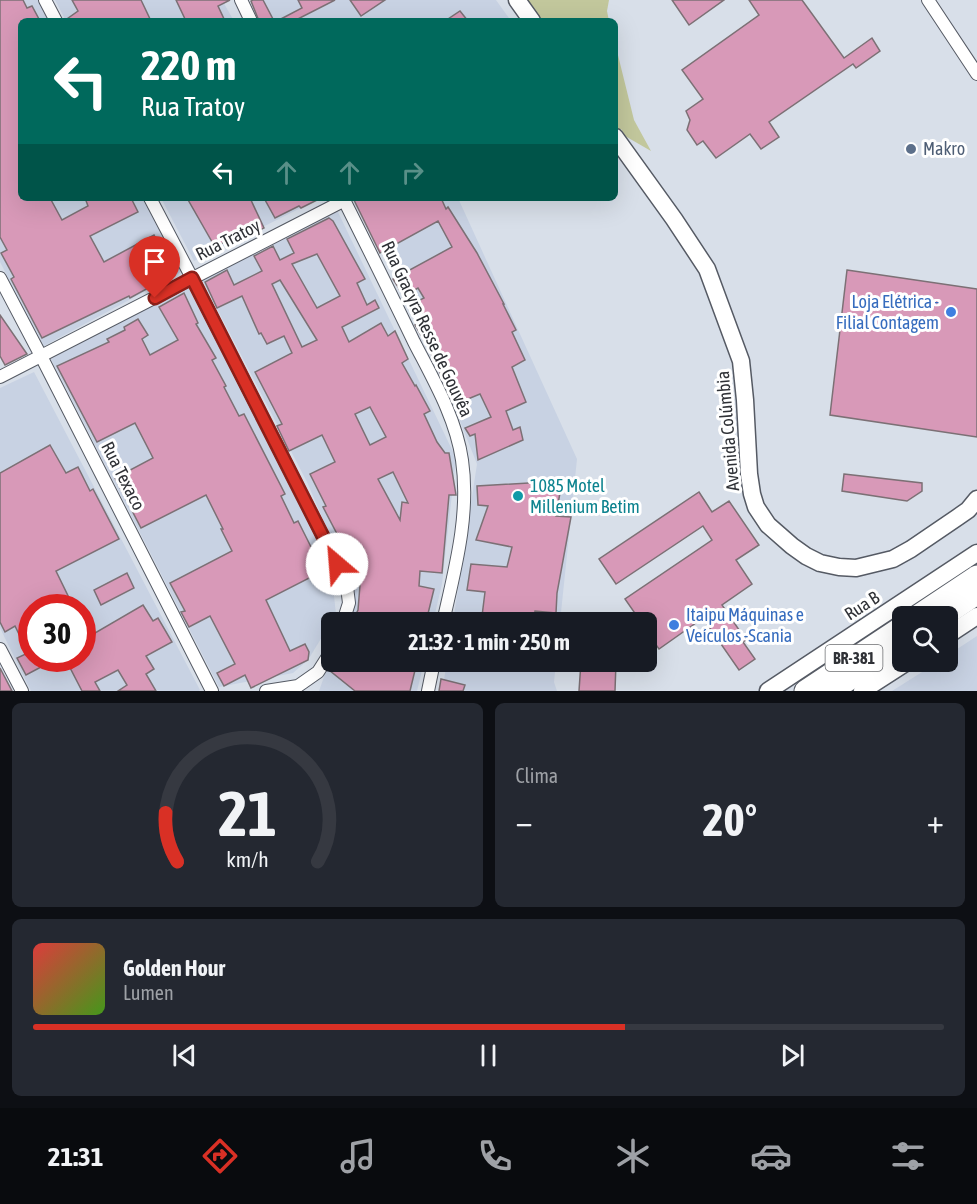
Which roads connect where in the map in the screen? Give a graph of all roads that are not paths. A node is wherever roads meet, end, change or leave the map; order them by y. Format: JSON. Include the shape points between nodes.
{"nodes":[{"id":1,"x":45,"y":0,"type":"edge"},
{"id":2,"x":240,"y":0,"type":"edge"},
{"id":3,"x":517,"y":0,"type":"edge"},
{"id":4,"x":928,"y":0,"type":"edge"},
{"id":5,"x":54,"y":18,"type":"edge"},
{"id":6,"x":249,"y":18,"type":"edge"},
{"id":7,"x":530,"y":18,"type":"edge"},
{"id":8,"x":977,"y":74,"type":"edge"},
{"id":9,"x":618,"y":141,"type":"edge"},
{"id":10,"x":152,"y":201,"type":"edge"},
{"id":11,"x":340,"y":201,"type":"edge"},
{"id":12,"x":345,"y":201,"type":"edge"},
{"id":13,"x":0,"y":278,"type":"edge"},
{"id":14,"x":192,"y":278,"type":"junction"},
{"id":15,"x":41,"y":356,"type":"junction"},
{"id":16,"x":0,"y":377,"type":"edge"},
{"id":17,"x":974,"y":505,"type":"edge"},
{"id":18,"x":977,"y":553,"type":"edge"},
{"id":19,"x":977,"y":576,"type":"edge"},
{"id":20,"x":977,"y":594,"type":"edge"},
{"id":21,"x":932,"y":606,"type":"edge"},
{"id":22,"x":958,"y":607,"type":"edge"},
{"id":23,"x":346,"y":612,"type":"edge"},
{"id":24,"x":445,"y":612,"type":"edge"},
{"id":25,"x":977,"y":616,"type":"edge"},
{"id":26,"x":958,"y":628,"type":"edge"},
{"id":27,"x":892,"y":633,"type":"edge"},
{"id":28,"x":0,"y":649,"type":"edge"},
{"id":29,"x":892,"y":651,"type":"edge"},
{"id":30,"x":321,"y":667,"type":"edge"},
{"id":31,"x":432,"y":672,"type":"edge"},
{"id":32,"x":892,"y":672,"type":"edge"},
{"id":33,"x":21,"y":691,"type":"edge"},
{"id":34,"x":212,"y":691,"type":"edge"},
{"id":35,"x":266,"y":691,"type":"edge"},
{"id":36,"x":428,"y":691,"type":"edge"},
{"id":37,"x":768,"y":691,"type":"edge"},
{"id":38,"x":805,"y":691,"type":"edge"},
{"id":39,"x":832,"y":691,"type":"edge"},
{"id":40,"x":862,"y":691,"type":"edge"}],
"edges":[{"from":1,"to":5,"type":"street"},
{"from":2,"to":6,"type":"street"},
{"from":3,"to":7,"type":"street"},
{"from":4,"to":8,"type":"street"},
{"from":9,"to":17,"type":"street","name":"Avenida Colúmbia","via":[[707,269],[741,361],[752,494],[768,525],[813,560],[856,568],[893,559]]},
{"from":10,"to":14,"type":"street"},
{"from":11,"to":14,"type":"street","name":"Rua Tratoy"},
{"from":12,"to":24,"type":"street","name":"Rua Gracyra Resse de Gouvêa","via":[[455,430],[462,460],[462,535]]},
{"from":13,"to":15,"type":"street","name":"Rua Texaco"},
{"from":14,"to":15,"type":"street","name":"Rua Tratoy"},
{"from":14,"to":23,"type":"street","via":[[337,564],[347,587]]},
{"from":15,"to":16,"type":"street","name":"Rua Tratoy"},
{"from":15,"to":34,"type":"street","name":"Rua Texaco"},
{"from":18,"to":37,"type":"street","name":"Rua B"},
{"from":19,"to":21,"type":"highway"},
{"from":20,"to":22,"type":"highway"},
{"from":25,"to":26,"type":"street"},
{"from":27,"to":38,"type":"highway","number":"BR-381"},
{"from":28,"to":33,"type":"street"},
{"from":29,"to":39,"type":"highway","number":"BR-381"},
{"from":30,"to":35,"type":"street","via":[[298,686]]},
{"from":31,"to":36,"type":"street"},
{"from":32,"to":40,"type":"street","number":"BR-381"}]}
